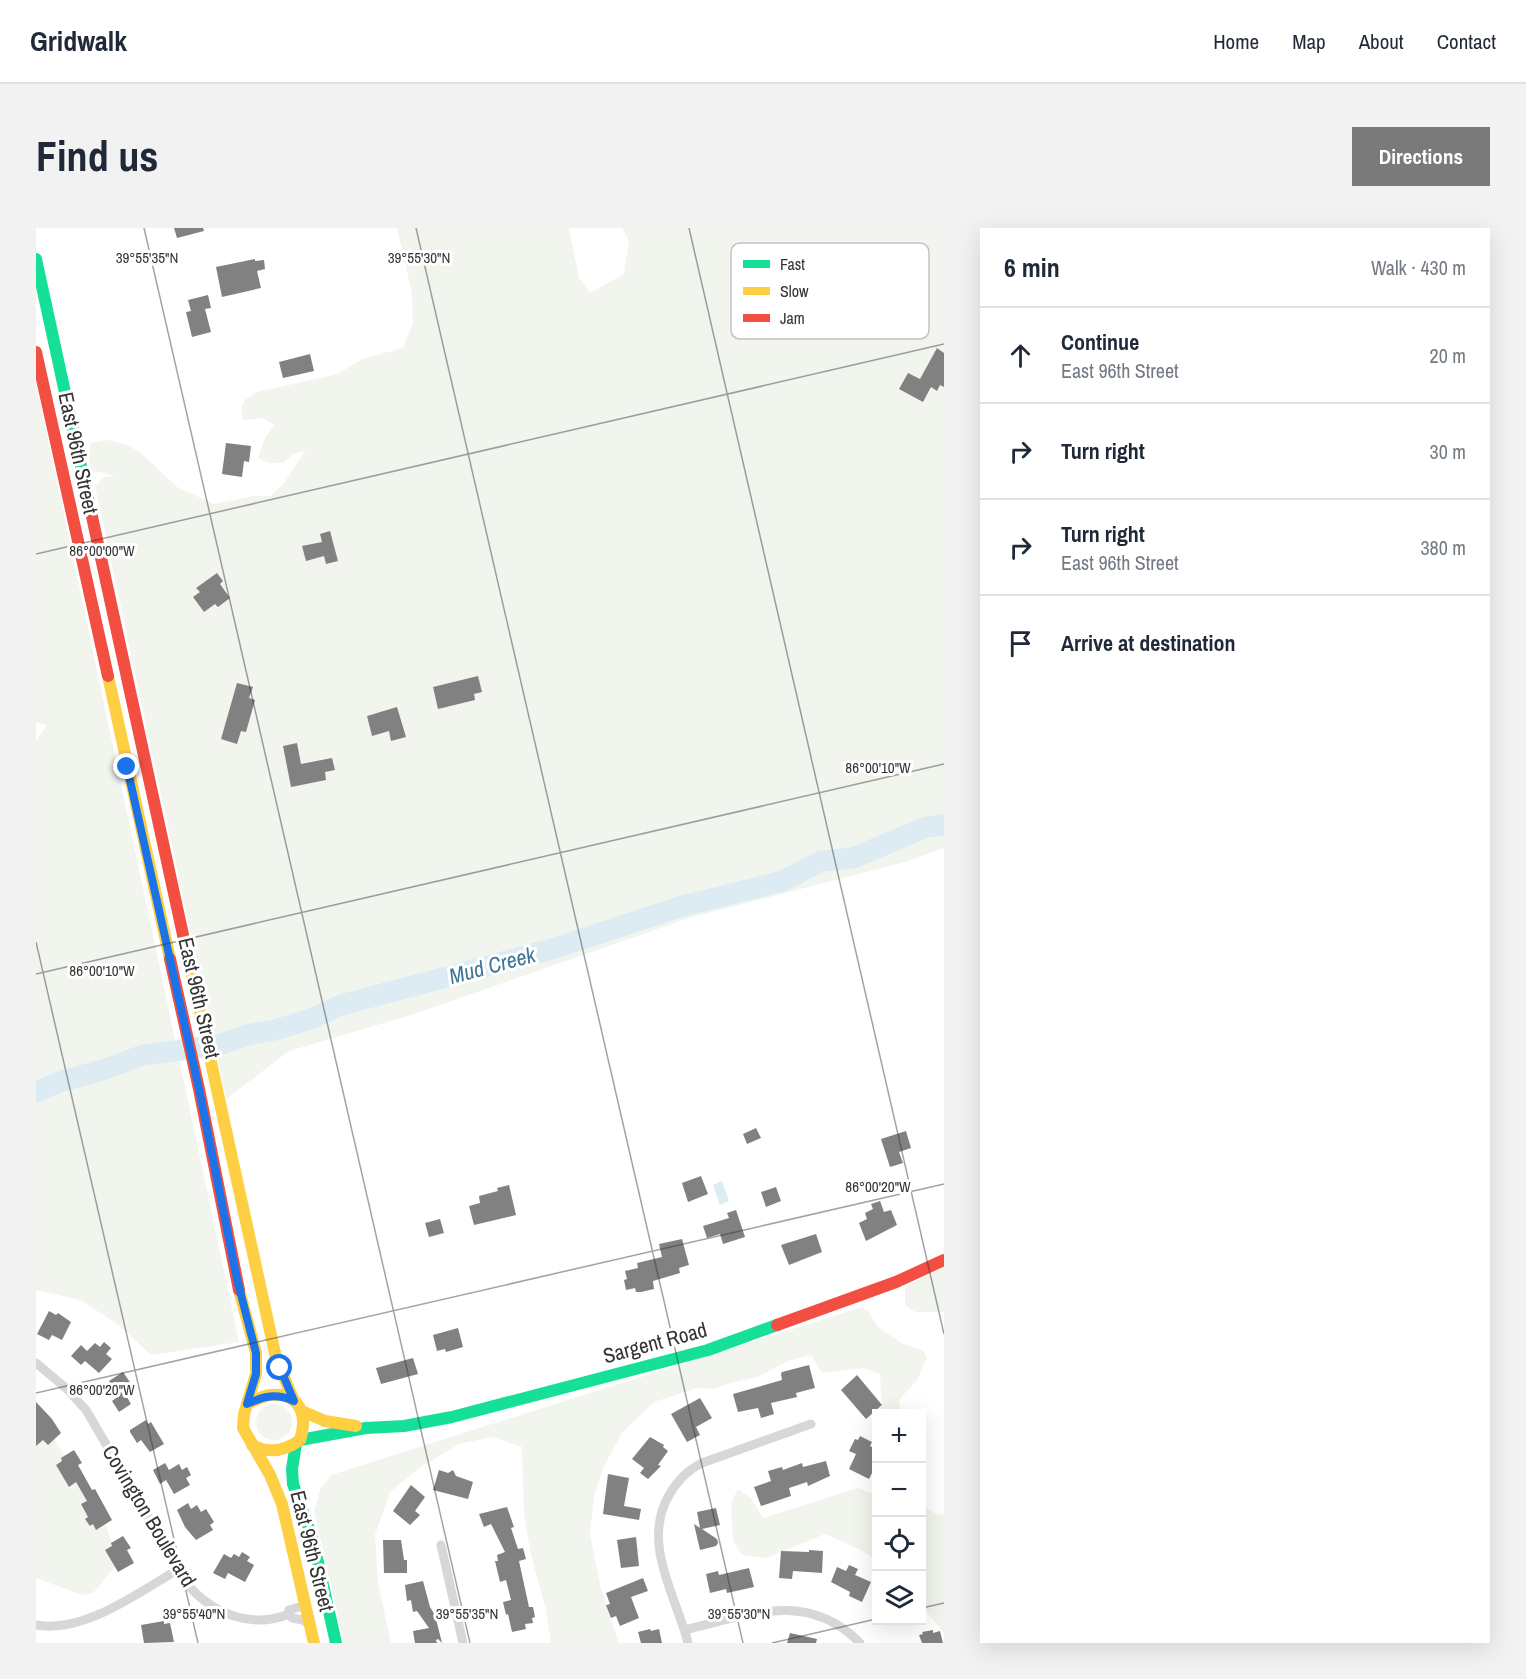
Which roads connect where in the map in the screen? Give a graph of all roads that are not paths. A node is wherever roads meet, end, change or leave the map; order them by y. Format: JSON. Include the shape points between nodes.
{"nodes":[{"id":1,"x":36,"y":259,"type":"edge"},
{"id":2,"x":36,"y":352,"type":"edge"},
{"id":3,"x":944,"y":1260,"type":"edge"},
{"id":4,"x":36,"y":1363,"type":"edge"},
{"id":5,"x":294,"y":1401,"type":"junction"},
{"id":6,"x":247,"y":1404,"type":"junction"},
{"id":7,"x":304,"y":1412,"type":"junction"},
{"id":8,"x":811,"y":1424,"type":"dead end"},
{"id":9,"x":366,"y":1428,"type":"junction"},
{"id":10,"x":298,"y":1442,"type":"junction"},
{"id":11,"x":252,"y":1445,"type":"junction"},
{"id":12,"x":441,"y":1545,"type":"dead end"},
{"id":13,"x":179,"y":1569,"type":"junction"},
{"id":14,"x":306,"y":1605,"type":"junction"},
{"id":15,"x":289,"y":1614,"type":"junction"},
{"id":16,"x":36,"y":1625,"type":"edge"},
{"id":17,"x":310,"y":1625,"type":"junction"},
{"id":18,"x":685,"y":1629,"type":"junction"},
{"id":19,"x":314,"y":1643,"type":"edge"},
{"id":20,"x":327,"y":1643,"type":"edge"},
{"id":21,"x":336,"y":1643,"type":"edge"},
{"id":22,"x":463,"y":1643,"type":"edge"},
{"id":23,"x":688,"y":1643,"type":"edge"},
{"id":24,"x":860,"y":1643,"type":"edge"}],
"edges":[{"from":1,"to":5,"type":"main road","name":"East 96th Street","via":[[275,1352]]},
{"from":2,"to":6,"type":"main road","name":"East 96th Street","via":[[199,1089],[232,1260],[257,1360]]},
{"from":3,"to":9,"type":"main road","name":"Sargent Road","via":[[896,1282],[708,1350],[463,1415],[404,1426]]},
{"from":4,"to":13,"type":"street","name":"Covington Boulevard","via":[[86,1410]]},
{"from":5,"to":6,"type":"main road","via":[[271,1395]]},
{"from":5,"to":7,"type":"main road"},
{"from":6,"to":11,"type":"main road","name":"East 96th Street","via":[[242,1422]]},
{"from":7,"to":9,"type":"main road","name":"Sargent Road","via":[[325,1421]]},
{"from":7,"to":10,"type":"main road","name":"East 96th Street","via":[[305,1425]]},
{"from":8,"to":18,"type":"street","via":[[702,1463],[674,1486],[660,1515],[657,1540]]},
{"from":9,"to":10,"type":"main road","name":"Sargent Road"},
{"from":10,"to":11,"type":"main road","via":[[265,1452]]},
{"from":10,"to":21,"type":"main road","name":"East 96th Street","via":[[293,1484],[313,1540]]},
{"from":11,"to":14,"type":"main road","name":"East 96th Street","via":[[282,1504]]},
{"from":12,"to":22,"type":"street"},
{"from":13,"to":15,"type":"street","name":"Covington Boulevard","via":[[198,1597],[231,1616],[265,1621]]},
{"from":13,"to":16,"type":"street","via":[[90,1618],[61,1625]]},
{"from":14,"to":15,"type":"street","name":"Covington Boulevard","via":[[292,1608]]},
{"from":14,"to":17,"type":"main road","name":"East 96th Street"},
{"from":14,"to":20,"type":"main road","via":[[319,1612]]},
{"from":15,"to":17,"type":"street"},
{"from":17,"to":19,"type":"main road","name":"East 96th Street"},
{"from":18,"to":23,"type":"street"},
{"from":18,"to":24,"type":"street","via":[[763,1611],[794,1610],[830,1620]]}]}
